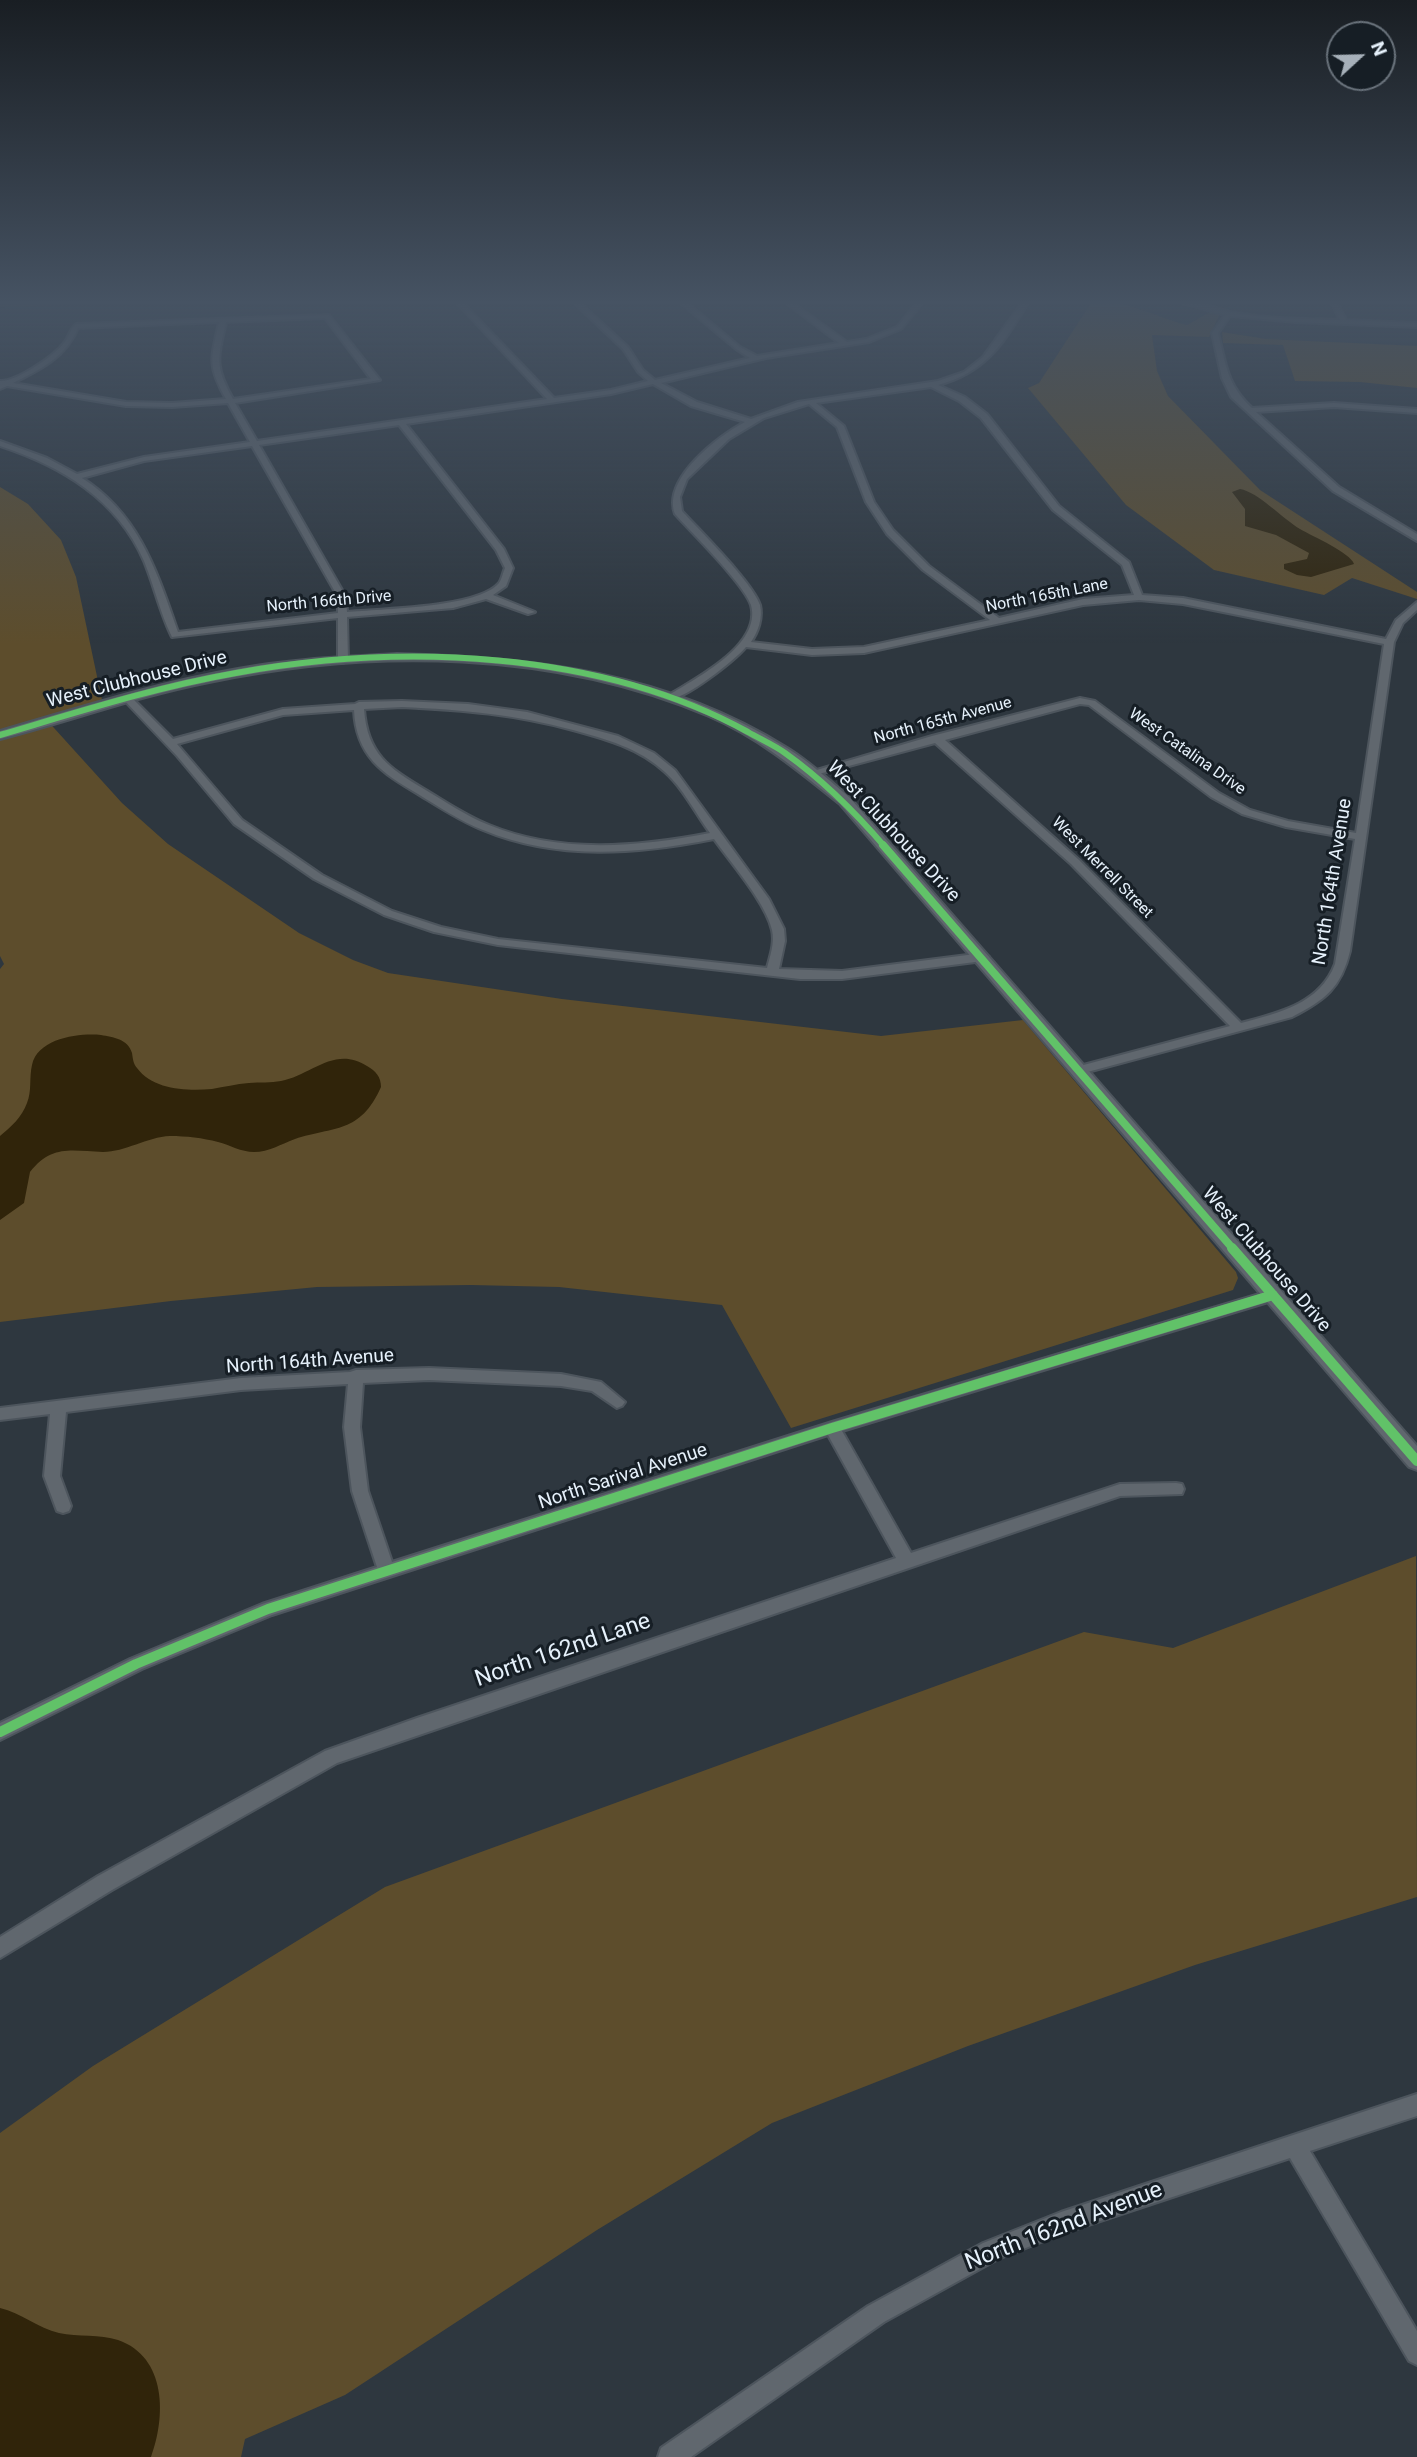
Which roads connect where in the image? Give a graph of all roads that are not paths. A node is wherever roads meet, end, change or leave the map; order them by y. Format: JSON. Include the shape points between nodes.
{"nodes":[{"id":1,"x":237,"y":415,"type":"edge"},
{"id":2,"x":449,"y":415,"type":"edge"},
{"id":3,"x":730,"y":415,"type":"edge"},
{"id":4,"x":767,"y":415,"type":"edge"},
{"id":5,"x":826,"y":415,"type":"edge"},
{"id":6,"x":982,"y":415,"type":"edge"},
{"id":7,"x":1255,"y":415,"type":"edge"},
{"id":8,"x":400,"y":421,"type":"junction"},
{"id":9,"x":751,"y":421,"type":"junction"},
{"id":10,"x":254,"y":442,"type":"junction"},
{"id":11,"x":0,"y":443,"type":"edge"},
{"id":12,"x":76,"y":477,"type":"junction"},
{"id":13,"x":1417,"y":538,"type":"edge"},
{"id":14,"x":486,"y":596,"type":"junction"},
{"id":15,"x":1139,"y":597,"type":"junction"},
{"id":16,"x":1417,"y":605,"type":"edge"},
{"id":17,"x":531,"y":612,"type":"dead end"},
{"id":18,"x":343,"y":616,"type":"junction"},
{"id":19,"x":998,"y":621,"type":"junction"},
{"id":20,"x":1389,"y":642,"type":"junction"},
{"id":21,"x":746,"y":644,"type":"junction"},
{"id":22,"x":344,"y":660,"type":"junction"},
{"id":23,"x":672,"y":697,"type":"junction"},
{"id":24,"x":127,"y":698,"type":"junction"},
{"id":25,"x":1080,"y":701,"type":"joint"},
{"id":26,"x":359,"y":705,"type":"junction"},
{"id":27,"x":0,"y":735,"type":"edge"},
{"id":28,"x":936,"y":738,"type":"junction"},
{"id":29,"x":170,"y":743,"type":"junction"},
{"id":30,"x":815,"y":772,"type":"junction"},
{"id":31,"x":716,"y":835,"type":"junction"},
{"id":32,"x":1361,"y":837,"type":"junction"},
{"id":33,"x":983,"y":957,"type":"junction"},
{"id":34,"x":772,"y":972,"type":"junction"},
{"id":35,"x":1239,"y":1028,"type":"junction"},
{"id":36,"x":1080,"y":1070,"type":"junction"},
{"id":37,"x":1273,"y":1295,"type":"junction"},
{"id":38,"x":356,"y":1376,"type":"junction"},
{"id":39,"x":617,"y":1402,"type":"dead end"},
{"id":40,"x":60,"y":1406,"type":"junction"},
{"id":41,"x":0,"y":1414,"type":"edge"},
{"id":42,"x":832,"y":1428,"type":"junction"},
{"id":43,"x":1417,"y":1461,"type":"edge"},
{"id":44,"x":1176,"y":1489,"type":"dead end"},
{"id":45,"x":63,"y":1506,"type":"dead end"},
{"id":46,"x":906,"y":1560,"type":"junction"},
{"id":47,"x":387,"y":1571,"type":"junction"},
{"id":48,"x":0,"y":1732,"type":"edge"},
{"id":49,"x":0,"y":1948,"type":"edge"},
{"id":50,"x":1417,"y":2105,"type":"edge"},
{"id":51,"x":1294,"y":2144,"type":"junction"},
{"id":52,"x":1417,"y":2353,"type":"edge"},
{"id":53,"x":670,"y":2457,"type":"edge"}],
"edges":[{"from":1,"to":10,"type":"street"},
{"from":2,"to":8,"type":"street"},
{"from":3,"to":9,"type":"street"},
{"from":4,"to":9,"type":"street"},
{"from":5,"to":19,"type":"street","via":[[840,426],[870,502],[890,533],[926,568]]},
{"from":6,"to":15,"type":"street","via":[[1056,508],[1126,564]]},
{"from":7,"to":13,"type":"street","via":[[1336,489]]},
{"from":8,"to":10,"type":"street"},
{"from":8,"to":14,"type":"street","via":[[500,549],[509,568],[503,584]]},
{"from":9,"to":21,"type":"street","via":[[687,473],[675,499],[681,518],[755,601],[757,623]]},
{"from":10,"to":12,"type":"street","via":[[144,459]]},
{"from":10,"to":18,"type":"street","via":[[333,579],[342,597]]},
{"from":11,"to":12,"type":"street"},
{"from":12,"to":18,"type":"street","name":"North 166th Drive","via":[[108,500],[126,521],[145,552],[175,635]]},
{"from":14,"to":17,"type":"street"},
{"from":14,"to":18,"type":"street","name":"North 166th Drive","via":[[453,606]]},
{"from":15,"to":19,"type":"street","name":"North 165th Lane","via":[[1092,601]]},
{"from":15,"to":20,"type":"street","name":"North 165th Lane"},
{"from":16,"to":20,"type":"street","via":[[1399,622]]},
{"from":18,"to":22,"type":"street"},
{"from":19,"to":21,"type":"street","name":"North 165th Lane","via":[[847,652]]},
{"from":20,"to":32,"type":"street","name":"North 164th Avenue"},
{"from":21,"to":23,"type":"street"},
{"from":22,"to":23,"type":"street","name":"West Clubhouse Drive","via":[[439,658],[532,665]]},
{"from":22,"to":24,"type":"street","name":"West Clubhouse Drive","via":[[240,672]]},
{"from":23,"to":30,"type":"street","name":"West Clubhouse Drive","via":[[755,733]]},
{"from":24,"to":27,"type":"street","name":"West Clubhouse Drive"},
{"from":24,"to":29,"type":"street"},
{"from":25,"to":28,"type":"street","name":"North 165th Avenue"},
{"from":25,"to":32,"type":"street","name":"West Catalina Drive","via":[[1092,704],[1215,795],[1246,812]]},
{"from":26,"to":29,"type":"street","via":[[263,716]]},
{"from":26,"to":31,"type":"street","via":[[497,710],[614,738],[638,748],[671,772]]},
{"from":26,"to":31,"type":"street","via":[[360,734],[384,768],[492,830],[535,842],[603,849],[660,846]]},
{"from":28,"to":30,"type":"street","name":"North 165th Avenue"},
{"from":28,"to":35,"type":"street","name":"West Merrell Street","via":[[1078,864]]},
{"from":29,"to":34,"type":"street","via":[[238,822],[343,892],[388,913],[438,930],[498,942]]},
{"from":30,"to":33,"type":"street","name":"West Clubhouse Drive"},
{"from":31,"to":34,"type":"street","via":[[773,916],[779,941]]},
{"from":32,"to":35,"type":"street","name":"North 164th Avenue","via":[[1340,971],[1332,985],[1289,1014]]},
{"from":33,"to":34,"type":"street","via":[[842,975]]},
{"from":33,"to":36,"type":"street","name":"West Clubhouse Drive"},
{"from":35,"to":36,"type":"street","name":"North 164th Avenue"},
{"from":36,"to":37,"type":"street","name":"West Clubhouse Drive"},
{"from":37,"to":42,"type":"street","name":"North Sarival Avenue"},
{"from":37,"to":43,"type":"street","name":"West Clubhouse Drive"},
{"from":38,"to":39,"type":"street","name":"North 164th Avenue","via":[[561,1380],[596,1386]]},
{"from":38,"to":40,"type":"street","name":"North 164th Avenue","via":[[241,1384]]},
{"from":38,"to":47,"type":"street","via":[[352,1427],[360,1491]]},
{"from":40,"to":41,"type":"street","name":"North 164th Avenue"},
{"from":40,"to":45,"type":"street","via":[[52,1476]]},
{"from":42,"to":46,"type":"street"},
{"from":42,"to":47,"type":"street","name":"North Sarival Avenue"},
{"from":44,"to":46,"type":"street","name":"North 162nd Lane","via":[[1120,1490]]},
{"from":46,"to":49,"type":"street","name":"North 162nd Lane","via":[[331,1758],[105,1883]]},
{"from":47,"to":48,"type":"street","name":"North Sarival Avenue","via":[[268,1609],[136,1664]]},
{"from":50,"to":51,"type":"street","name":"North 162nd Avenue"},
{"from":51,"to":52,"type":"street"},
{"from":51,"to":53,"type":"street","name":"North 162nd Avenue","via":[[1061,2223],[979,2257],[876,2314]]}]}
